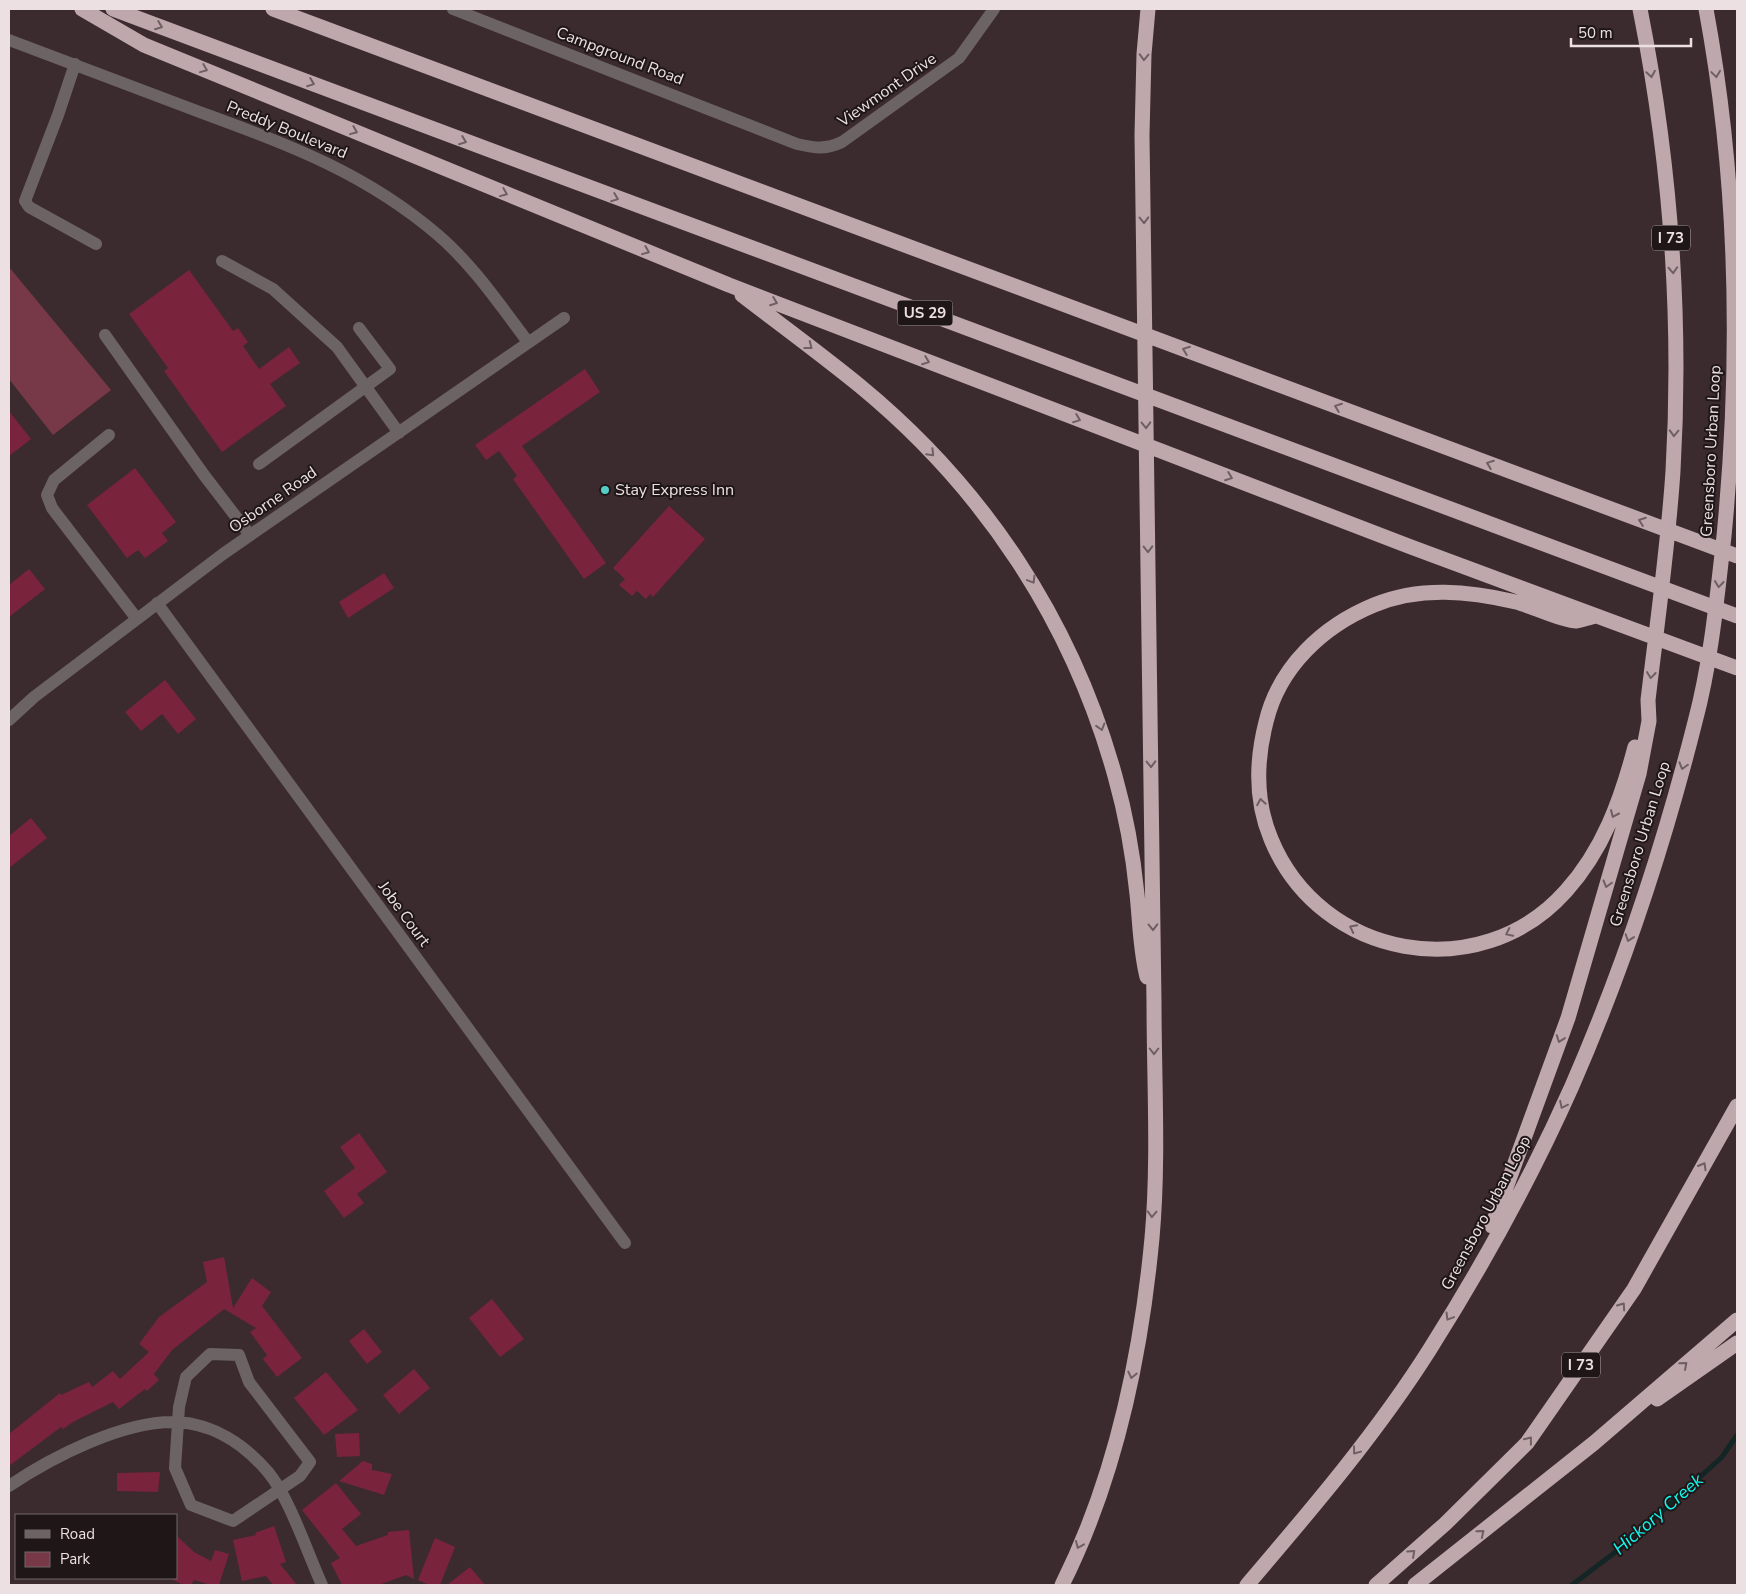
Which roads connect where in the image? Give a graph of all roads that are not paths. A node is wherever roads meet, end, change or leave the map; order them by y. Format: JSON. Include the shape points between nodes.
{"nodes":[{"id":1,"x":82,"y":9,"type":"edge"},
{"id":2,"x":114,"y":9,"type":"edge"},
{"id":3,"x":273,"y":9,"type":"edge"},
{"id":4,"x":453,"y":9,"type":"edge"},
{"id":5,"x":994,"y":9,"type":"edge"},
{"id":6,"x":1148,"y":9,"type":"edge"},
{"id":7,"x":1640,"y":9,"type":"edge"},
{"id":8,"x":1706,"y":9,"type":"edge"},
{"id":9,"x":9,"y":40,"type":"edge"},
{"id":10,"x":75,"y":64,"type":"junction"},
{"id":11,"x":775,"y":134,"type":"joint"},
{"id":12,"x":96,"y":244,"type":"dead end"},
{"id":13,"x":222,"y":261,"type":"dead end"},
{"id":14,"x":729,"y":285,"type":"junction"},
{"id":15,"x":564,"y":318,"type":"dead end"},
{"id":16,"x":359,"y":328,"type":"dead end"},
{"id":17,"x":105,"y":335,"type":"dead end"},
{"id":18,"x":528,"y":342,"type":"junction"},
{"id":19,"x":366,"y":386,"type":"junction"},
{"id":20,"x":399,"y":433,"type":"junction"},
{"id":21,"x":109,"y":435,"type":"dead end"},
{"id":22,"x":259,"y":464,"type":"dead end"},
{"id":23,"x":250,"y":535,"type":"junction"},
{"id":24,"x":1737,"y":556,"type":"edge"},
{"id":25,"x":157,"y":603,"type":"junction"},
{"id":26,"x":1596,"y":616,"type":"junction"},
{"id":27,"x":1737,"y":616,"type":"edge"},
{"id":28,"x":137,"y":619,"type":"junction"},
{"id":29,"x":1737,"y":668,"type":"edge"},
{"id":30,"x":1648,"y":700,"type":"junction"},
{"id":31,"x":9,"y":720,"type":"edge"},
{"id":32,"x":1154,"y":1002,"type":"junction"},
{"id":33,"x":1737,"y":1106,"type":"edge"},
{"id":34,"x":625,"y":1243,"type":"dead end"},
{"id":35,"x":1474,"y":1276,"type":"junction"},
{"id":36,"x":1737,"y":1320,"type":"edge"},
{"id":37,"x":1737,"y":1343,"type":"edge"},
{"id":38,"x":177,"y":1422,"type":"junction"},
{"id":39,"x":1594,"y":1443,"type":"junction"},
{"id":40,"x":9,"y":1486,"type":"edge"},
{"id":41,"x":279,"y":1492,"type":"junction"},
{"id":42,"x":322,"y":1585,"type":"edge"},
{"id":43,"x":1062,"y":1585,"type":"edge"},
{"id":44,"x":1247,"y":1585,"type":"edge"},
{"id":45,"x":1376,"y":1585,"type":"edge"},
{"id":46,"x":1415,"y":1585,"type":"edge"}],
"edges":[{"from":1,"to":14,"type":"highway","one_way":true,"via":[[144,44]]},
{"from":2,"to":27,"type":"highway","number":"US 29","one_way":true},
{"from":24,"to":3,"type":"highway","one_way":true},
{"from":4,"to":11,"type":"street","name":"Campground Road"},
{"from":5,"to":11,"type":"street","name":"Viewmont Drive","via":[[959,58],[842,142],[829,148],[816,148]]},
{"from":6,"to":32,"type":"highway","one_way":true,"via":[[1143,126]]},
{"from":7,"to":30,"type":"highway","number":"I 73","one_way":true,"via":[[1660,132],[1671,236],[1676,372],[1673,470]]},
{"from":8,"to":35,"type":"highway","name":"Greensboro Urban Loop","number":"I 73","one_way":true,"via":[[1729,189],[1735,295],[1734,389],[1718,597],[1696,719],[1652,872],[1611,989],[1568,1095]]},
{"from":9,"to":10,"type":"street","name":"Preddy Boulevard"},
{"from":10,"to":12,"type":"street","via":[[25,202]]},
{"from":10,"to":18,"type":"street","name":"Preddy Boulevard","via":[[296,148],[344,170],[398,204],[439,236],[499,303]]},
{"from":13,"to":19,"type":"street","via":[[273,289],[336,347]]},
{"from":14,"to":26,"type":"highway","one_way":true},
{"from":14,"to":32,"type":"highway","one_way":true,"via":[[861,387],[931,452],[988,517],[1030,577],[1069,648],[1096,712],[1116,777],[1130,839],[1141,953]]},
{"from":15,"to":18,"type":"street","name":"Osborne Road"},
{"from":16,"to":19,"type":"street","via":[[390,369]]},
{"from":17,"to":23,"type":"street"},
{"from":18,"to":20,"type":"street","name":"Osborne Road"},
{"from":19,"to":20,"type":"street"},
{"from":19,"to":22,"type":"street"},
{"from":20,"to":23,"type":"street","name":"Osborne Road"},
{"from":21,"to":28,"type":"street","via":[[54,480],[47,495],[52,508]]},
{"from":23,"to":25,"type":"street","name":"Osborne Road"},
{"from":25,"to":28,"type":"street","name":"Osborne Road"},
{"from":25,"to":34,"type":"street","name":"Jobe Court"},
{"from":26,"to":29,"type":"highway"},
{"from":30,"to":26,"type":"highway","one_way":true,"via":[[1640,718],[1617,807],[1593,856],[1566,892],[1548,908],[1531,921],[1494,940],[1474,946],[1429,949],[1390,944],[1374,938],[1341,922],[1315,902],[1280,858],[1264,819],[1260,797],[1260,745],[1273,699],[1291,668],[1334,625],[1377,604],[1430,592],[1479,595],[1516,602],[1574,621]]},
{"from":28,"to":31,"type":"street","name":"Osborne Road","via":[[34,697]]},
{"from":30,"to":35,"type":"highway","number":"I 73","one_way":true,"via":[[1649,721],[1639,774],[1568,1018]]},
{"from":32,"to":43,"type":"highway","one_way":true,"via":[[1152,1237],[1136,1356],[1096,1505]]},
{"from":45,"to":33,"type":"highway","number":"I 73","one_way":true,"via":[[1445,1524],[1527,1443],[1634,1289]]},
{"from":35,"to":44,"type":"highway","name":"Greensboro Urban Loop","number":"I 73","one_way":true,"via":[[1428,1352],[1375,1427],[1309,1513]]},
{"from":39,"to":36,"type":"highway","one_way":true},
{"from":37,"to":39,"type":"highway"},
{"from":38,"to":40,"type":"street","via":[[143,1426],[80,1445]]},
{"from":38,"to":41,"type":"street","via":[[210,1429],[241,1445],[269,1473]]},
{"from":38,"to":41,"type":"street","via":[[175,1468],[191,1505],[234,1521]]},
{"from":38,"to":41,"type":"street","via":[[186,1376],[210,1354],[239,1355],[250,1382],[310,1462],[300,1476]]},
{"from":46,"to":39,"type":"highway","one_way":true},
{"from":41,"to":42,"type":"street"}]}
